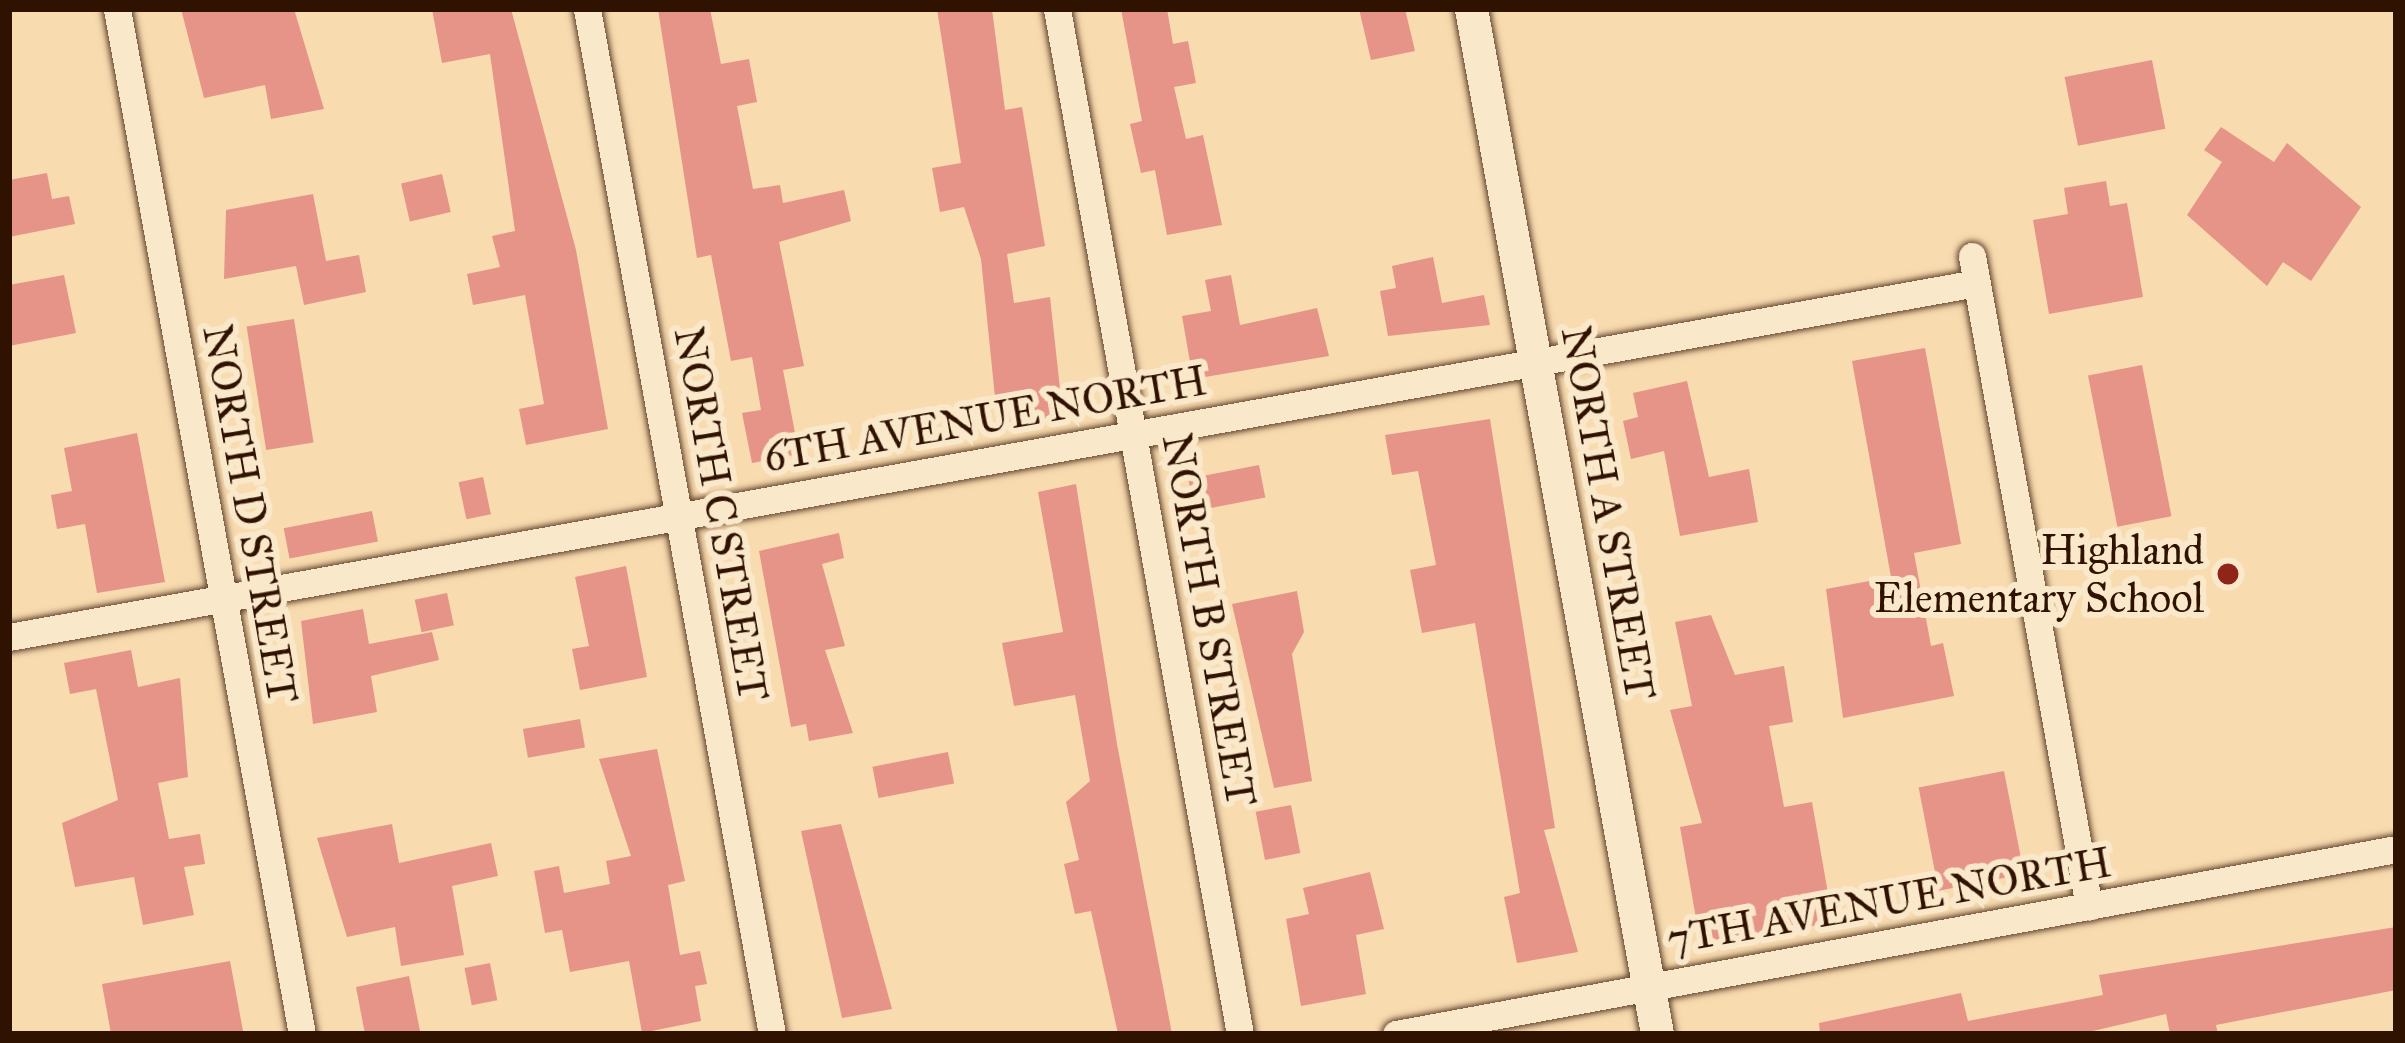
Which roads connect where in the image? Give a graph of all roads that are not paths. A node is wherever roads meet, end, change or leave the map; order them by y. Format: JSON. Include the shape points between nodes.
{"nodes":[{"id":1,"x":117,"y":9,"type":"edge"},
{"id":2,"x":587,"y":9,"type":"edge"},
{"id":3,"x":1057,"y":9,"type":"edge"},
{"id":4,"x":1472,"y":9,"type":"edge"},
{"id":5,"x":1535,"y":362,"type":"junction"},
{"id":6,"x":1133,"y":435,"type":"junction"},
{"id":7,"x":679,"y":517,"type":"junction"},
{"id":8,"x":223,"y":599,"type":"junction"},
{"id":9,"x":9,"y":638,"type":"edge"},
{"id":10,"x":2396,"y":849,"type":"edge"},
{"id":11,"x":2089,"y":907,"type":"junction"},
{"id":12,"x":1648,"y":988,"type":"junction"},
{"id":13,"x":302,"y":1034,"type":"edge"},
{"id":14,"x":772,"y":1034,"type":"edge"},
{"id":15,"x":1240,"y":1034,"type":"edge"},
{"id":16,"x":1396,"y":1034,"type":"edge"},
{"id":17,"x":1657,"y":1034,"type":"edge"}],
"edges":[{"from":1,"to":8,"type":"street","name":"NORTH D STREET"},
{"from":2,"to":7,"type":"street","name":"NORTH C STREET"},
{"from":3,"to":6,"type":"street","name":"NORTH B STREET"},
{"from":4,"to":5,"type":"street","name":"NORTH A STREET"},
{"from":5,"to":6,"type":"street","name":"6TH AVENUE NORTH"},
{"from":5,"to":11,"type":"street","name":"6TH AVENUE NORTH","via":[[1974,270]]},
{"from":5,"to":12,"type":"street","name":"NORTH A STREET"},
{"from":6,"to":7,"type":"street","name":"6TH AVENUE NORTH"},
{"from":6,"to":15,"type":"street","name":"NORTH B STREET"},
{"from":7,"to":8,"type":"street","name":"6TH AVENUE NORTH"},
{"from":7,"to":14,"type":"street","name":"NORTH C STREET"},
{"from":8,"to":9,"type":"street","name":"6TH AVENUE NORTH"},
{"from":8,"to":13,"type":"street","name":"NORTH D STREET"},
{"from":10,"to":11,"type":"street","name":"7TH AVENUE NORTH"},
{"from":11,"to":12,"type":"street","name":"7TH AVENUE NORTH"},
{"from":12,"to":16,"type":"street","name":"7TH AVENUE NORTH"},
{"from":12,"to":17,"type":"street","name":"NORTH A STREET"}]}
